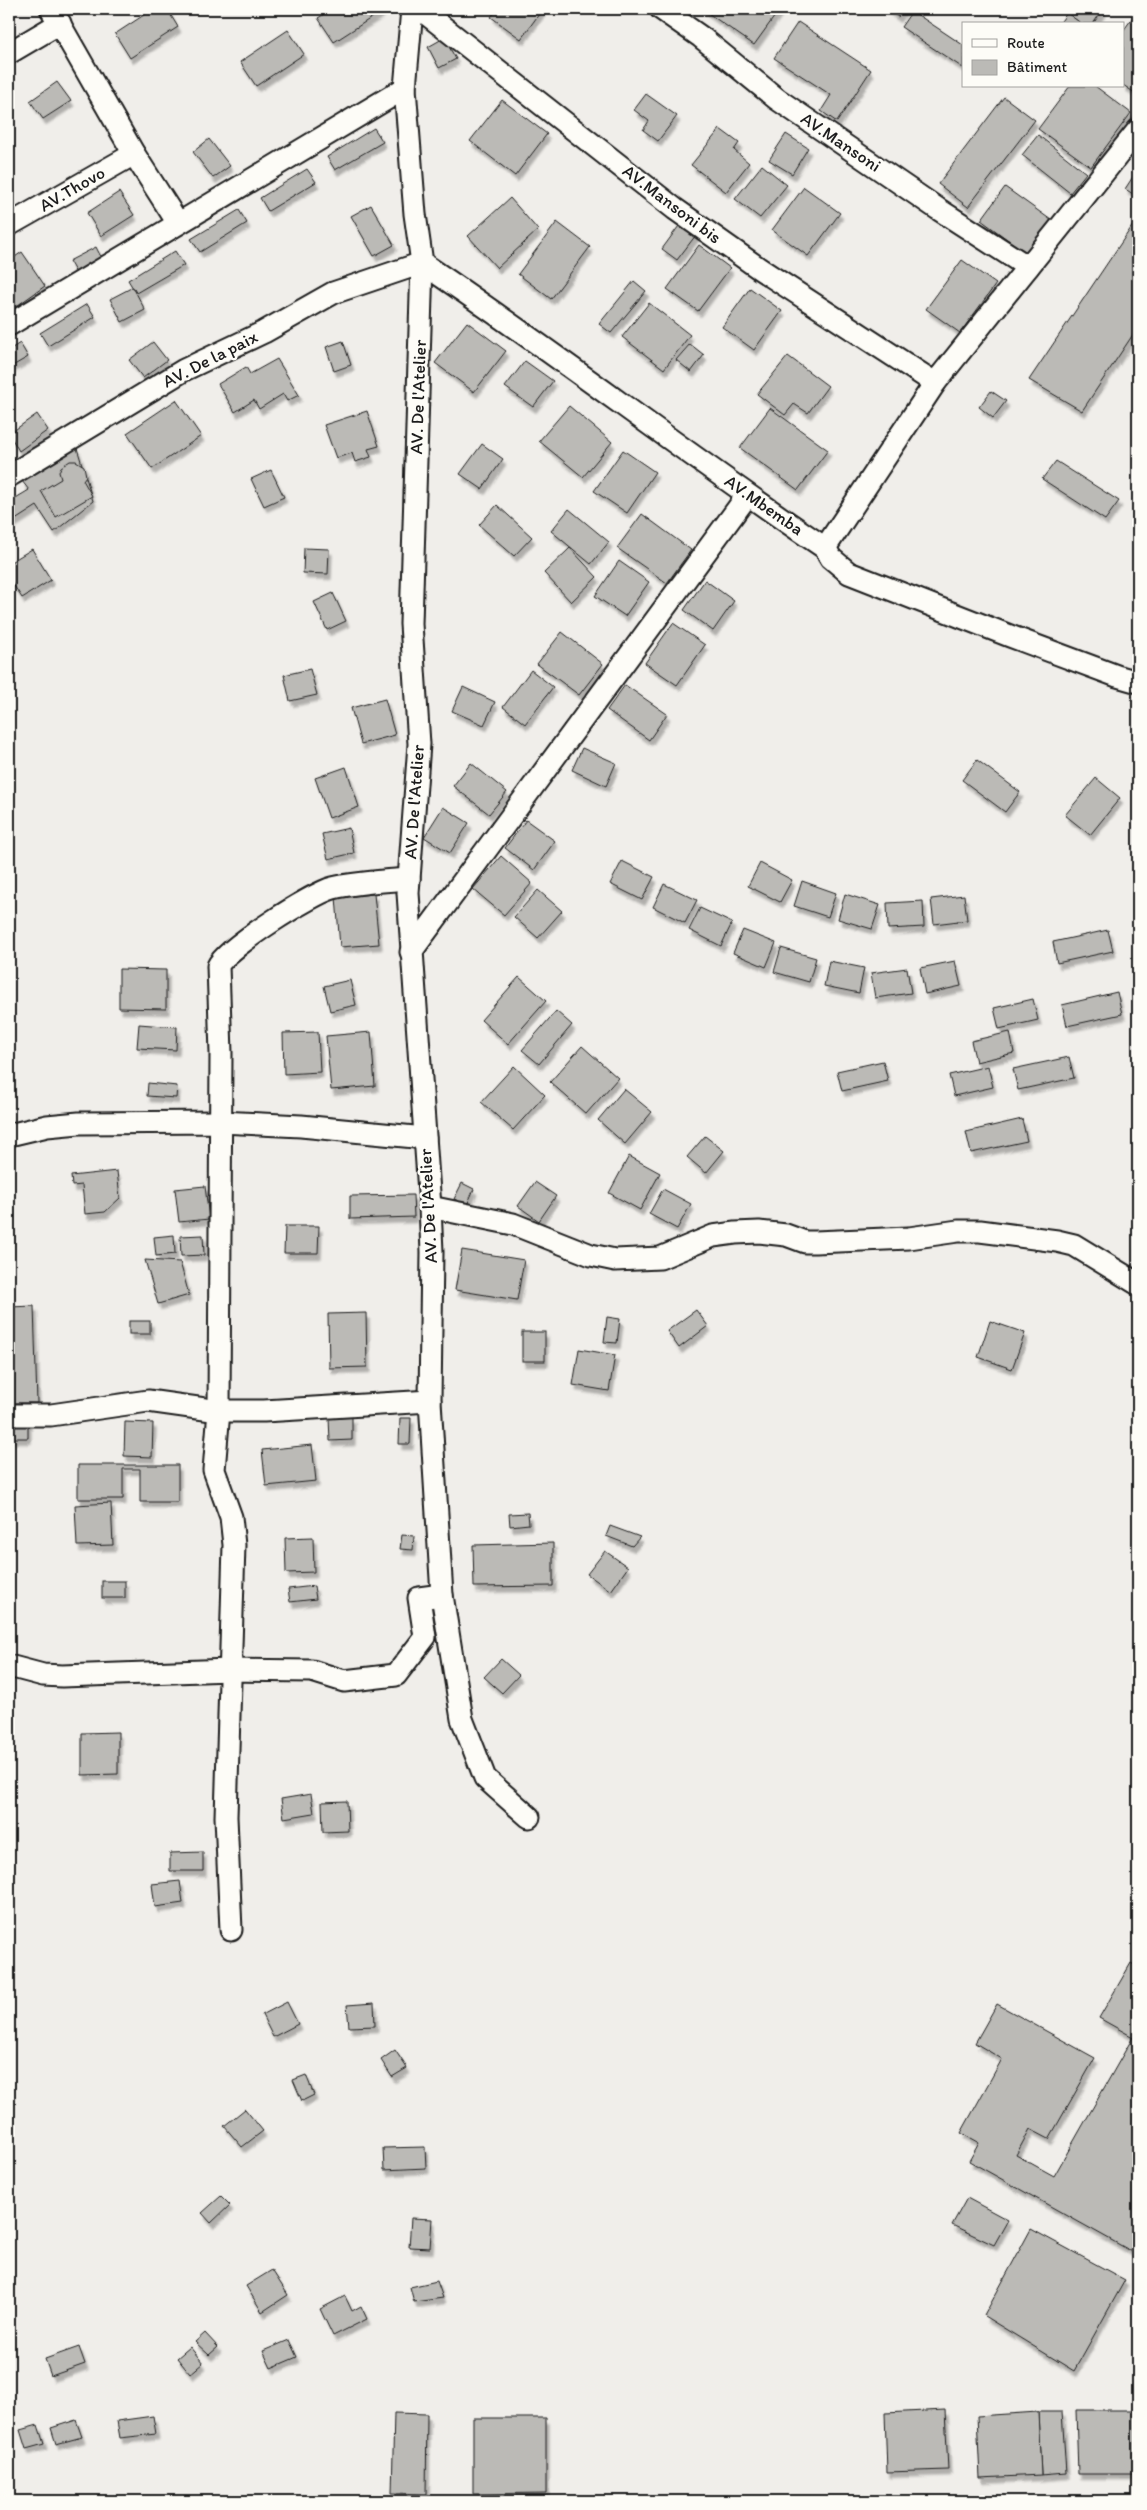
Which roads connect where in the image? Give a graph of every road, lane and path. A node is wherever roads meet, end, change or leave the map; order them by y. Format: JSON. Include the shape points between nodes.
{"nodes":[{"id":1,"x":412,"y":9,"type":"edge"},
{"id":2,"x":420,"y":9,"type":"edge"},
{"id":3,"x":661,"y":9,"type":"edge"},
{"id":4,"x":56,"y":16,"type":"edge"},
{"id":5,"x":9,"y":53,"type":"edge"},
{"id":6,"x":405,"y":88,"type":"junction"},
{"id":7,"x":1138,"y":130,"type":"edge"},
{"id":8,"x":134,"y":154,"type":"junction"},
{"id":9,"x":178,"y":223,"type":"junction"},
{"id":10,"x":9,"y":225,"type":"edge"},
{"id":11,"x":422,"y":263,"type":"junction"},
{"id":12,"x":1028,"y":267,"type":"junction"},
{"id":13,"x":9,"y":325,"type":"edge"},
{"id":14,"x":935,"y":383,"type":"junction"},
{"id":15,"x":9,"y":476,"type":"edge"},
{"id":16,"x":747,"y":496,"type":"junction"},
{"id":17,"x":825,"y":548,"type":"junction"},
{"id":18,"x":1138,"y":682,"type":"edge"},
{"id":19,"x":409,"y":878,"type":"junction"},
{"id":20,"x":411,"y":952,"type":"junction"},
{"id":21,"x":220,"y":1122,"type":"junction"},
{"id":22,"x":9,"y":1135,"type":"edge"},
{"id":23,"x":425,"y":1138,"type":"junction"},
{"id":24,"x":430,"y":1206,"type":"junction"},
{"id":25,"x":1138,"y":1284,"type":"edge"},
{"id":26,"x":430,"y":1401,"type":"junction"},
{"id":27,"x":219,"y":1411,"type":"junction"},
{"id":28,"x":9,"y":1415,"type":"edge"},
{"id":29,"x":442,"y":1595,"type":"junction"},
{"id":30,"x":9,"y":1666,"type":"edge"},
{"id":31,"x":230,"y":1670,"type":"junction"},
{"id":32,"x":529,"y":1817,"type":"dead end"},
{"id":33,"x":231,"y":1930,"type":"dead end"}],
"edges":[{"from":1,"to":6,"type":"street","name":"AV. De l'Atelier"},
{"from":2,"to":14,"type":"street","name":"AV.Mansoni bis","via":[[675,208],[760,269]]},
{"from":3,"to":12,"type":"street","name":"AV.Mansoni","via":[[777,99]]},
{"from":4,"to":5,"type":"street"},
{"from":4,"to":8,"type":"street"},
{"from":6,"to":9,"type":"street"},
{"from":6,"to":11,"type":"street","name":"AV. De l'Atelier"},
{"from":7,"to":12,"type":"street"},
{"from":8,"to":9,"type":"street"},
{"from":8,"to":10,"type":"street","name":"AV.Thovo"},
{"from":9,"to":13,"type":"street"},
{"from":11,"to":15,"type":"street","name":"AV. De la paix","via":[[333,292],[264,332],[184,370]]},
{"from":11,"to":16,"type":"street","name":"AV.Mbemba","via":[[502,317]]},
{"from":11,"to":19,"type":"street","name":"AV. De l'Atelier","via":[[411,624],[419,744]]},
{"from":12,"to":14,"type":"street"},
{"from":14,"to":17,"type":"street"},
{"from":16,"to":17,"type":"street","name":"AV.Mbemba"},
{"from":16,"to":20,"type":"street"},
{"from":17,"to":18,"type":"street","name":"AV.Mbemba","via":[[831,558],[849,573],[993,630]]},
{"from":19,"to":20,"type":"street","name":"AV. De l'Atelier"},
{"from":19,"to":21,"type":"street","via":[[331,888],[304,901],[223,957],[218,966]]},
{"from":20,"to":23,"type":"street","name":"AV. De l'Atelier"},
{"from":21,"to":22,"type":"street","via":[[79,1122]]},
{"from":21,"to":23,"type":"street"},
{"from":21,"to":27,"type":"street"},
{"from":23,"to":24,"type":"street","name":"AV. De l'Atelier"},
{"from":24,"to":25,"type":"street","via":[[513,1224],[591,1255],[615,1260],[660,1258],[713,1236],[735,1233],[786,1235],[815,1242],[909,1238],[938,1232],[980,1232],[1074,1245]]},
{"from":24,"to":26,"type":"street","name":"AV. De l'Atelier"},
{"from":26,"to":27,"type":"street"},
{"from":26,"to":29,"type":"street","name":"AV. De l'Atelier"},
{"from":27,"to":28,"type":"street","via":[[148,1401],[51,1415]]},
{"from":27,"to":31,"type":"street","via":[[214,1470],[231,1517],[234,1545]]},
{"from":29,"to":31,"type":"street","via":[[419,1598],[425,1637],[396,1674],[344,1681],[312,1671]]},
{"from":29,"to":32,"type":"street","name":"AV. De l'Atelier","via":[[462,1719],[485,1778]]},
{"from":30,"to":31,"type":"street","via":[[62,1676]]},
{"from":31,"to":33,"type":"street","via":[[226,1817]]}]}
